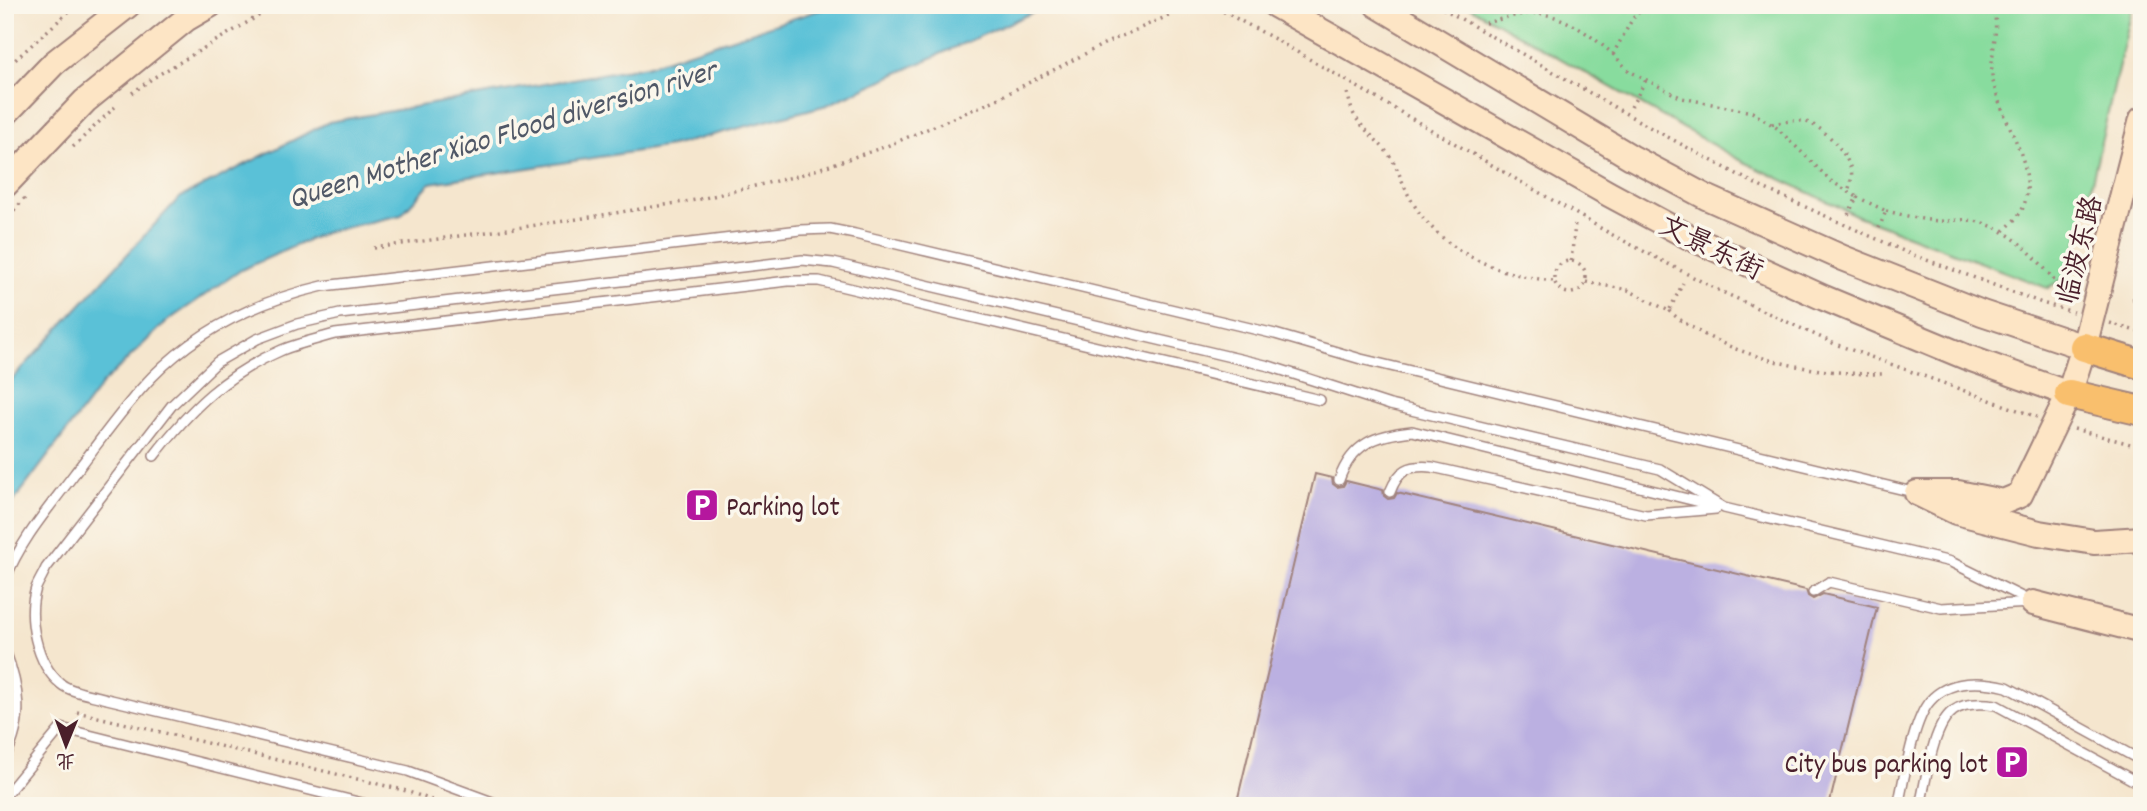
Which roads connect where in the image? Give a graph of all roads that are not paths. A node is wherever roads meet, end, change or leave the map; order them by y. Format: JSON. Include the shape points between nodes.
{"nodes":[{"id":1,"x":128,"y":5,"type":"edge"},
{"id":2,"x":209,"y":5,"type":"edge"},
{"id":3,"x":1275,"y":5,"type":"edge"},
{"id":4,"x":1377,"y":5,"type":"edge"},
{"id":5,"x":5,"y":114,"type":"edge"},
{"id":6,"x":2142,"y":119,"type":"edge"},
{"id":7,"x":5,"y":185,"type":"edge"},
{"id":8,"x":2084,"y":347,"type":"junction"},
{"id":9,"x":2142,"y":365,"type":"edge"},
{"id":10,"x":2069,"y":394,"type":"junction"},
{"id":11,"x":1320,"y":400,"type":"dead end"},
{"id":12,"x":2142,"y":411,"type":"edge"},
{"id":13,"x":154,"y":456,"type":"dead end"},
{"id":14,"x":1339,"y":480,"type":"dead end"},
{"id":15,"x":1390,"y":492,"type":"dead end"},
{"id":16,"x":1917,"y":493,"type":"junction"},
{"id":17,"x":1724,"y":508,"type":"junction"},
{"id":18,"x":2142,"y":538,"type":"edge"},
{"id":19,"x":5,"y":580,"type":"edge"},
{"id":20,"x":1813,"y":592,"type":"dead end"},
{"id":21,"x":2033,"y":603,"type":"junction"},
{"id":22,"x":2142,"y":631,"type":"edge"},
{"id":23,"x":5,"y":650,"type":"edge"},
{"id":24,"x":5,"y":757,"type":"edge"},
{"id":25,"x":2142,"y":761,"type":"edge"},
{"id":26,"x":2142,"y":785,"type":"edge"},
{"id":27,"x":5,"y":796,"type":"edge"},
{"id":28,"x":374,"y":806,"type":"edge"},
{"id":29,"x":503,"y":806,"type":"edge"},
{"id":30,"x":1898,"y":806,"type":"edge"},
{"id":31,"x":1920,"y":806,"type":"edge"}],
"edges":[{"from":1,"to":5,"type":"main road","via":[[54,63]]},
{"from":2,"to":7,"type":"main road","via":[[85,101]]},
{"from":3,"to":10,"type":"main road","name":"文景东街","via":[[1689,237],[1966,357]]},
{"from":4,"to":8,"type":"main road","name":"文景东街","via":[[1706,197],[1855,263]]},
{"from":6,"to":8,"type":"main road","name":"临波东路"},
{"from":8,"to":9,"type":"main road","name":"文景东街"},
{"from":8,"to":10,"type":"main road","name":"临波东路"},
{"from":10,"to":12,"type":"main road","name":"文景东街"},
{"from":10,"to":16,"type":"main road","name":"临波东路","via":[[2020,495],[2003,502],[1958,493]]},
{"from":11,"to":13,"type":"lane","via":[[818,281],[788,281],[335,334],[284,349],[245,368],[201,400]]},
{"from":14,"to":17,"type":"lane","via":[[1345,463],[1370,440],[1412,431]]},
{"from":15,"to":17,"type":"lane","via":[[1402,471],[1415,466],[1646,515]]},
{"from":16,"to":18,"type":"main road","via":[[1956,512],[2039,533],[2094,541]]},
{"from":16,"to":19,"type":"lane","via":[[869,237],[830,229],[800,230],[323,286],[257,305],[216,326],[152,378],[25,539]]},
{"from":17,"to":21,"type":"lane","via":[[1951,562]]},
{"from":17,"to":29,"type":"lane","via":[[1660,469],[1390,405],[1256,363],[833,263],[802,260],[340,314],[257,339],[217,362],[173,405],[46,568],[33,607],[34,628],[39,651],[53,676],[63,686],[107,699],[408,771]]},
{"from":20,"to":21,"type":"lane","via":[[1829,582],[1941,608]]},
{"from":21,"to":22,"type":"main road"},
{"from":23,"to":24,"type":"lane","via":[[17,683],[19,706],[17,729]]},
{"from":25,"to":30,"type":"lane","via":[[2007,687],[1972,682],[1930,700],[1915,735]]},
{"from":26,"to":31,"type":"lane","via":[[1996,705],[1980,703],[1953,711],[1943,722]]},
{"from":27,"to":28,"type":"lane","via":[[61,728]]}]}
